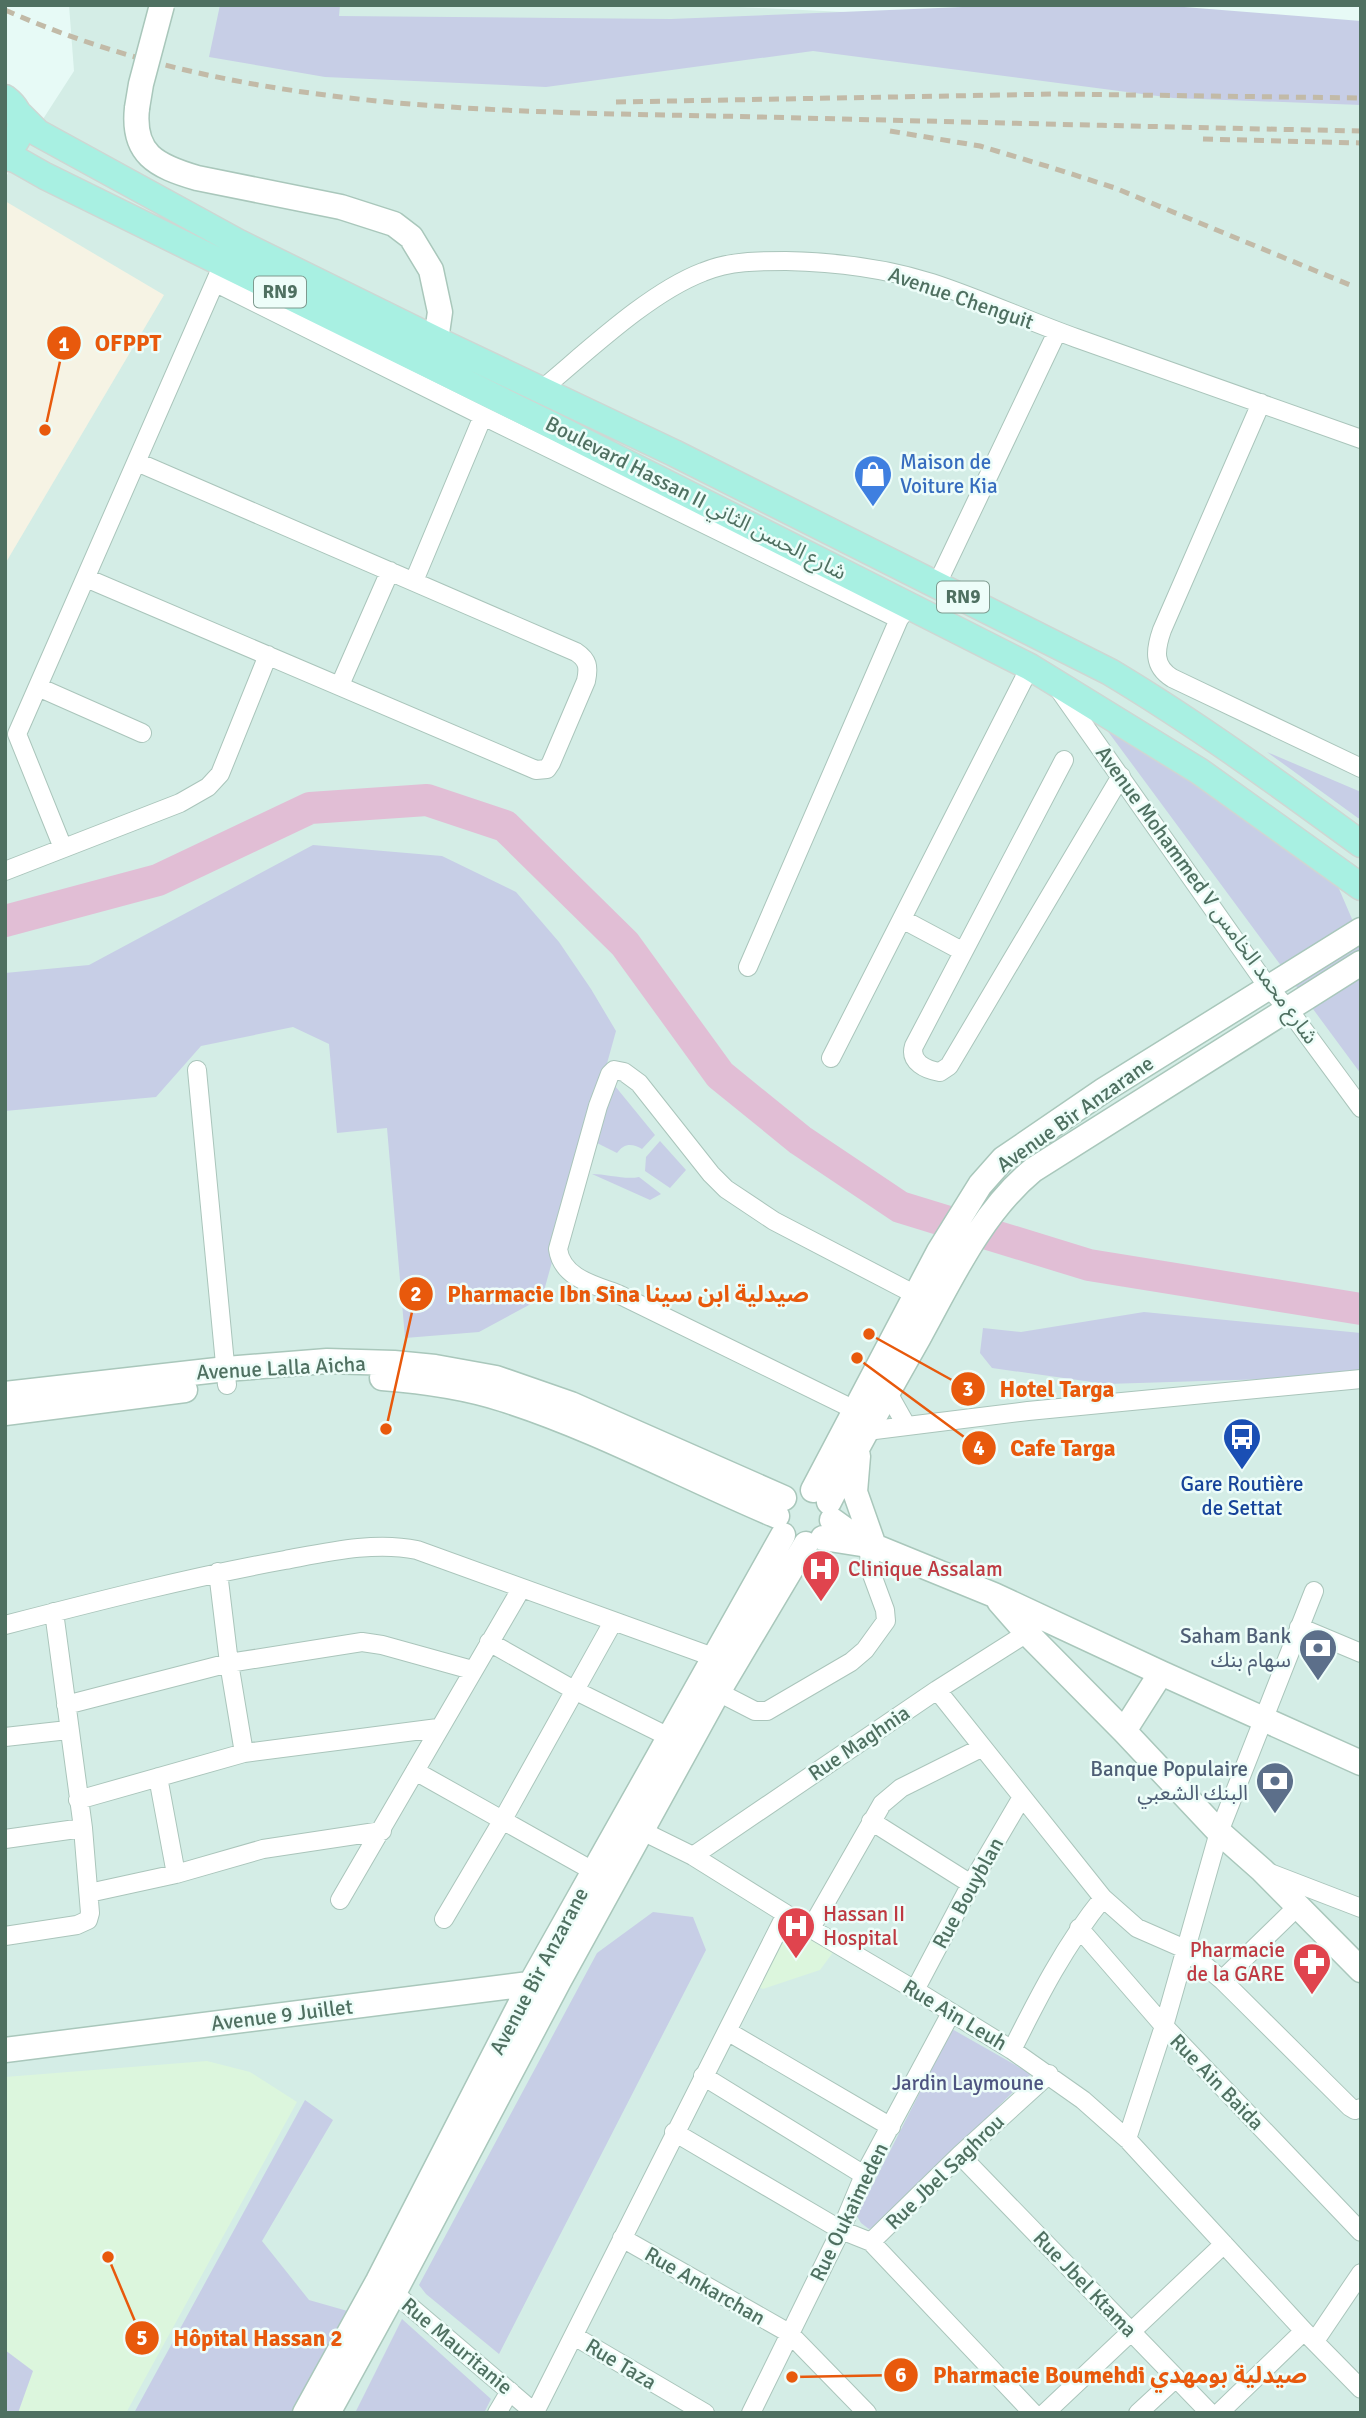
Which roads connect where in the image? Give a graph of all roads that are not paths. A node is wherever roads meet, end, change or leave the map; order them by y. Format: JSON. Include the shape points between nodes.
{"nodes":[{"id":1,"x":162,"y":5,"type":"edge"},
{"id":2,"x":13,"y":106,"type":"edge"},
{"id":3,"x":5,"y":155,"type":"edge"},
{"id":4,"x":219,"y":273,"type":"junction"},
{"id":5,"x":1057,"y":332,"type":"junction"},
{"id":6,"x":436,"y":340,"type":"junction"},
{"id":7,"x":541,"y":390,"type":"junction"},
{"id":8,"x":1261,"y":403,"type":"junction"},
{"id":9,"x":483,"y":416,"type":"junction"},
{"id":10,"x":1361,"y":439,"type":"edge"},
{"id":11,"x":137,"y":462,"type":"junction"},
{"id":12,"x":390,"y":572,"type":"junction"},
{"id":13,"x":86,"y":578,"type":"junction"},
{"id":14,"x":414,"y":581,"type":"junction"},
{"id":15,"x":937,"y":584,"type":"junction"},
{"id":16,"x":904,"y":612,"type":"junction"},
{"id":17,"x":268,"y":655,"type":"junction"},
{"id":18,"x":1030,"y":667,"type":"junction"},
{"id":19,"x":1053,"y":681,"type":"junction"},
{"id":20,"x":340,"y":685,"type":"junction"},
{"id":21,"x":38,"y":687,"type":"junction"},
{"id":22,"x":142,"y":733,"type":"dead end"},
{"id":23,"x":11,"y":736,"type":"edge"},
{"id":24,"x":1064,"y":760,"type":"dead end"},
{"id":25,"x":1361,"y":768,"type":"edge"},
{"id":26,"x":1122,"y":776,"type":"junction"},
{"id":27,"x":1361,"y":844,"type":"edge"},
{"id":28,"x":63,"y":848,"type":"junction"},
{"id":29,"x":5,"y":871,"type":"edge"},
{"id":30,"x":1361,"y":887,"type":"edge"},
{"id":31,"x":902,"y":919,"type":"junction"},
{"id":32,"x":1361,"y":930,"type":"edge"},
{"id":33,"x":962,"y":951,"type":"junction"},
{"id":34,"x":1361,"y":963,"type":"edge"},
{"id":35,"x":748,"y":967,"type":"dead end"},
{"id":36,"x":1268,"y":986,"type":"junction"},
{"id":37,"x":1289,"y":1010,"type":"junction"},
{"id":38,"x":831,"y":1058,"type":"dead end"},
{"id":39,"x":197,"y":1070,"type":"dead end"},
{"id":40,"x":1361,"y":1108,"type":"edge"},
{"id":41,"x":948,"y":1258,"type":"junction"},
{"id":42,"x":915,"y":1295,"type":"junction"},
{"id":43,"x":226,"y":1377,"type":"junction"},
{"id":44,"x":1361,"y":1379,"type":"edge"},
{"id":45,"x":888,"y":1393,"type":"junction"},
{"id":46,"x":5,"y":1394,"type":"edge"},
{"id":47,"x":5,"y":1413,"type":"edge"},
{"id":48,"x":906,"y":1425,"type":"junction"},
{"id":49,"x":861,"y":1427,"type":"junction"},
{"id":50,"x":781,"y":1516,"type":"junction"},
{"id":51,"x":820,"y":1519,"type":"junction"},
{"id":52,"x":869,"y":1545,"type":"junction"},
{"id":53,"x":218,"y":1572,"type":"junction"},
{"id":54,"x":521,"y":1589,"type":"junction"},
{"id":55,"x":1314,"y":1591,"type":"dead end"},
{"id":56,"x":994,"y":1595,"type":"junction"},
{"id":57,"x":54,"y":1612,"type":"junction"},
{"id":58,"x":614,"y":1622,"type":"junction"},
{"id":59,"x":5,"y":1625,"type":"edge"},
{"id":60,"x":1300,"y":1627,"type":"junction"},
{"id":61,"x":1027,"y":1633,"type":"junction"},
{"id":62,"x":489,"y":1642,"type":"junction"},
{"id":63,"x":1361,"y":1653,"type":"edge"},
{"id":64,"x":713,"y":1657,"type":"junction"},
{"id":65,"x":229,"y":1663,"type":"junction"},
{"id":66,"x":472,"y":1670,"type":"junction"},
{"id":67,"x":1161,"y":1674,"type":"junction"},
{"id":68,"x":573,"y":1690,"type":"junction"},
{"id":69,"x":937,"y":1690,"type":"junction"},
{"id":70,"x":718,"y":1692,"type":"junction"},
{"id":71,"x":66,"y":1705,"type":"junction"},
{"id":72,"x":1263,"y":1720,"type":"junction"},
{"id":73,"x":438,"y":1728,"type":"junction"},
{"id":74,"x":68,"y":1730,"type":"junction"},
{"id":75,"x":1124,"y":1731,"type":"junction"},
{"id":76,"x":5,"y":1737,"type":"edge"},
{"id":77,"x":669,"y":1737,"type":"junction"},
{"id":78,"x":981,"y":1748,"type":"junction"},
{"id":79,"x":244,"y":1753,"type":"junction"},
{"id":80,"x":1361,"y":1763,"type":"edge"},
{"id":81,"x":415,"y":1771,"type":"junction"},
{"id":82,"x":158,"y":1777,"type":"junction"},
{"id":83,"x":1021,"y":1797,"type":"junction"},
{"id":84,"x":78,"y":1800,"type":"junction"},
{"id":85,"x":502,"y":1821,"type":"junction"},
{"id":86,"x":871,"y":1821,"type":"junction"},
{"id":87,"x":632,"y":1826,"type":"junction"},
{"id":88,"x":83,"y":1828,"type":"junction"},
{"id":89,"x":382,"y":1831,"type":"junction"},
{"id":90,"x":1219,"y":1832,"type":"junction"},
{"id":91,"x":5,"y":1839,"type":"edge"},
{"id":92,"x":693,"y":1856,"type":"junction"},
{"id":93,"x":1262,"y":1870,"type":"junction"},
{"id":94,"x":593,"y":1871,"type":"junction"},
{"id":95,"x":176,"y":1874,"type":"junction"},
{"id":96,"x":971,"y":1884,"type":"junction"},
{"id":97,"x":89,"y":1893,"type":"junction"},
{"id":98,"x":1103,"y":1898,"type":"junction"},
{"id":99,"x":340,"y":1900,"type":"dead end"},
{"id":100,"x":1298,"y":1906,"type":"junction"},
{"id":101,"x":1361,"y":1908,"type":"edge"},
{"id":102,"x":786,"y":1914,"type":"junction"},
{"id":103,"x":444,"y":1919,"type":"dead end"},
{"id":104,"x":811,"y":1928,"type":"junction"},
{"id":105,"x":1079,"y":1928,"type":"junction"},
{"id":106,"x":5,"y":1936,"type":"edge"},
{"id":107,"x":1185,"y":1949,"type":"junction"},
{"id":108,"x":1361,"y":1970,"type":"edge"},
{"id":109,"x":1222,"y":1980,"type":"junction"},
{"id":110,"x":559,"y":1981,"type":"junction"},
{"id":111,"x":531,"y":1983,"type":"junction"},
{"id":112,"x":915,"y":1990,"type":"junction"},
{"id":113,"x":951,"y":2013,"type":"junction"},
{"id":114,"x":1164,"y":2026,"type":"junction"},
{"id":115,"x":727,"y":2031,"type":"junction"},
{"id":116,"x":5,"y":2050,"type":"edge"},
{"id":117,"x":1012,"y":2050,"type":"junction"},
{"id":118,"x":1049,"y":2074,"type":"junction"},
{"id":119,"x":704,"y":2076,"type":"junction"},
{"id":120,"x":1361,"y":2108,"type":"edge"},
{"id":121,"x":891,"y":2127,"type":"junction"},
{"id":122,"x":674,"y":2132,"type":"junction"},
{"id":123,"x":1127,"y":2139,"type":"junction"},
{"id":124,"x":960,"y":2155,"type":"junction"},
{"id":125,"x":864,"y":2175,"type":"junction"},
{"id":126,"x":841,"y":2230,"type":"junction"},
{"id":127,"x":1361,"y":2232,"type":"edge"},
{"id":128,"x":622,"y":2238,"type":"junction"},
{"id":129,"x":871,"y":2242,"type":"junction"},
{"id":130,"x":1224,"y":2244,"type":"junction"},
{"id":131,"x":1361,"y":2273,"type":"edge"},
{"id":132,"x":386,"y":2287,"type":"junction"},
{"id":133,"x":1131,"y":2331,"type":"junction"},
{"id":134,"x":789,"y":2333,"type":"junction"},
{"id":135,"x":574,"y":2336,"type":"junction"},
{"id":136,"x":1309,"y":2336,"type":"junction"},
{"id":137,"x":1176,"y":2378,"type":"junction"},
{"id":138,"x":1361,"y":2389,"type":"edge"},
{"id":139,"x":510,"y":2391,"type":"junction"},
{"id":140,"x":305,"y":2413,"type":"edge"},
{"id":141,"x":328,"y":2413,"type":"edge"},
{"id":142,"x":497,"y":2413,"type":"edge"},
{"id":143,"x":535,"y":2413,"type":"edge"},
{"id":144,"x":705,"y":2413,"type":"edge"},
{"id":145,"x":751,"y":2413,"type":"edge"},
{"id":146,"x":867,"y":2413,"type":"edge"},
{"id":147,"x":1033,"y":2413,"type":"edge"},
{"id":148,"x":1045,"y":2413,"type":"edge"},
{"id":149,"x":1138,"y":2413,"type":"edge"},
{"id":150,"x":1210,"y":2413,"type":"edge"},
{"id":151,"x":1219,"y":2413,"type":"edge"}],
"edges":[{"from":1,"to":6,"type":"street","bridge":true,"via":[[135,125],[150,157],[175,172],[331,205],[394,224],[411,237],[431,270],[440,312]]},
{"from":2,"to":3,"type":"main road","number":"RN9","via":[[21,129]]},
{"from":2,"to":6,"type":"main road","name":"Boulevard Hassan II شارع الحسن الثاني","number":"RN9","via":[[38,133],[214,229]]},
{"from":3,"to":4,"type":"main road","name":"Boulevard Hassan II شارع الحسن الثاني","number":"RN9"},
{"from":4,"to":9,"type":"street"},
{"from":4,"to":11,"type":"street"},
{"from":4,"to":16,"type":"main road","name":"Boulevard Hassan II شارع الحسن الثاني","number":"RN9"},
{"from":5,"to":7,"type":"street","name":"Avenue Chenguit","via":[[903,275],[836,263],[753,261],[727,264],[674,285]]},
{"from":5,"to":8,"type":"street","name":"Avenue Chenguit"},
{"from":5,"to":15,"type":"street"},
{"from":6,"to":7,"type":"main road","name":"Boulevard Hassan II شارع الحسن الثاني","number":"RN9"},
{"from":7,"to":15,"type":"main road","name":"Boulevard Hassan II شارع الحسن الثاني","number":"RN9"},
{"from":8,"to":10,"type":"street","name":"Avenue Chenguit"},
{"from":8,"to":25,"type":"street","via":[[1162,630],[1156,646],[1158,663],[1172,678]]},
{"from":9,"to":14,"type":"street"},
{"from":9,"to":16,"type":"street"},
{"from":11,"to":12,"type":"street"},
{"from":11,"to":13,"type":"street"},
{"from":12,"to":14,"type":"street"},
{"from":12,"to":20,"type":"street"},
{"from":13,"to":17,"type":"street"},
{"from":13,"to":21,"type":"street"},
{"from":14,"to":20,"type":"street","via":[[583,657],[586,681],[549,767],[536,770]]},
{"from":15,"to":27,"type":"main road","name":"Boulevard Hassan II شارع الحسن الثاني","number":"RN9","via":[[1141,691]]},
{"from":16,"to":18,"type":"main road","name":"Boulevard Hassan II شارع الحسن الثاني","number":"RN9"},
{"from":16,"to":35,"type":"street"},
{"from":17,"to":20,"type":"street"},
{"from":17,"to":28,"type":"street","via":[[223,766],[208,787],[180,803]]},
{"from":18,"to":19,"type":"main road","name":"Boulevard Hassan II شارع الحسن الثاني","number":"RN9"},
{"from":18,"to":31,"type":"street"},
{"from":19,"to":26,"type":"street","name":"Avenue Mohammed V شارع محمد الخامس"},
{"from":19,"to":30,"type":"main road","name":"Boulevard Hassan II شارع الحسن الثاني","number":"RN9","via":[[1199,771]]},
{"from":21,"to":22,"type":"street"},
{"from":21,"to":23,"type":"street"},
{"from":23,"to":28,"type":"street"},
{"from":24,"to":33,"type":"street"},
{"from":26,"to":33,"type":"street","via":[[949,1066],[934,1071],[919,1064],[912,1052]]},
{"from":26,"to":36,"type":"street","name":"Avenue Mohammed V شارع محمد الخامس"},
{"from":28,"to":29,"type":"street"},
{"from":31,"to":33,"type":"street"},
{"from":31,"to":38,"type":"street"},
{"from":32,"to":36,"type":"street","name":"Avenue Bir Anzarane"},
{"from":34,"to":37,"type":"street","name":"Avenue Bir Anzarane"},
{"from":36,"to":37,"type":"street","name":"Avenue Mohammed V شارع محمد الخامس"},
{"from":36,"to":41,"type":"street","name":"Avenue Bir Anzarane","via":[[1003,1159],[967,1205]]},
{"from":37,"to":40,"type":"street","name":"Avenue Mohammed V شارع محمد الخامس"},
{"from":37,"to":41,"type":"street","name":"Avenue Bir Anzarane","via":[[1033,1170]]},
{"from":39,"to":43,"type":"street"},
{"from":41,"to":42,"type":"street","name":"Avenue Bir Anzarane"},
{"from":41,"to":45,"type":"street","name":"Avenue Bir Anzarane"},
{"from":42,"to":49,"type":"street","name":"Avenue Bir Anzarane"},
{"from":42,"to":49,"type":"street","via":[[774,1221],[732,1193],[711,1174],[639,1083],[624,1072],[610,1074],[558,1249],[568,1271]]},
{"from":43,"to":46,"type":"street","name":"Avenue Lalla Aicha"},
{"from":43,"to":47,"type":"street","name":"Avenue Lalla Aicha"},
{"from":43,"to":50,"type":"street","name":"Avenue Lalla Aicha","via":[[358,1377],[477,1392],[608,1440]]},
{"from":44,"to":48,"type":"street"},
{"from":45,"to":48,"type":"street"},
{"from":45,"to":49,"type":"street","name":"Avenue Bir Anzarane"},
{"from":48,"to":49,"type":"street"},
{"from":49,"to":51,"type":"street","name":"Avenue Bir Anzarane"},
{"from":49,"to":52,"type":"street","via":[[855,1492]]},
{"from":50,"to":51,"type":"street","name":"Avenue Lalla Aicha","via":[[793,1542]]},
{"from":50,"to":51,"type":"street","via":[[797,1490]]},
{"from":50,"to":64,"type":"street","name":"Avenue Bir Anzarane"},
{"from":51,"to":52,"type":"street","via":[[847,1544]]},
{"from":51,"to":70,"type":"street","name":"Avenue Bir Anzarane"},
{"from":52,"to":56,"type":"street"},
{"from":52,"to":70,"type":"street","via":[[871,1572],[886,1621],[859,1656],[767,1711],[755,1711]]},
{"from":53,"to":54,"type":"street","via":[[329,1552],[394,1546],[417,1550]]},
{"from":53,"to":57,"type":"street"},
{"from":53,"to":65,"type":"street"},
{"from":54,"to":58,"type":"street"},
{"from":54,"to":62,"type":"street"},
{"from":55,"to":60,"type":"street"},
{"from":56,"to":61,"type":"street"},
{"from":56,"to":67,"type":"street"},
{"from":57,"to":59,"type":"street"},
{"from":57,"to":71,"type":"street"},
{"from":58,"to":64,"type":"street"},
{"from":58,"to":68,"type":"street"},
{"from":60,"to":63,"type":"street"},
{"from":60,"to":72,"type":"street"},
{"from":61,"to":69,"type":"street","name":"Rue Maghnia"},
{"from":61,"to":75,"type":"street"},
{"from":62,"to":66,"type":"street"},
{"from":62,"to":68,"type":"street"},
{"from":64,"to":77,"type":"street","name":"Avenue Bir Anzarane"},
{"from":65,"to":66,"type":"street","via":[[362,1642]]},
{"from":65,"to":71,"type":"street"},
{"from":65,"to":79,"type":"street"},
{"from":66,"to":73,"type":"street"},
{"from":67,"to":72,"type":"street"},
{"from":67,"to":75,"type":"street"},
{"from":68,"to":77,"type":"street"},
{"from":68,"to":85,"type":"street"},
{"from":69,"to":78,"type":"street"},
{"from":69,"to":92,"type":"street","name":"Rue Maghnia"},
{"from":70,"to":87,"type":"street","name":"Avenue Bir Anzarane"},
{"from":71,"to":74,"type":"street"},
{"from":72,"to":80,"type":"street"},
{"from":72,"to":90,"type":"street"},
{"from":73,"to":79,"type":"street"},
{"from":73,"to":81,"type":"street"},
{"from":74,"to":76,"type":"street"},
{"from":74,"to":84,"type":"street"},
{"from":75,"to":90,"type":"street"},
{"from":77,"to":87,"type":"street","name":"Avenue Bir Anzarane"},
{"from":78,"to":83,"type":"street"},
{"from":78,"to":86,"type":"street","via":[[895,1792]]},
{"from":79,"to":82,"type":"street"},
{"from":81,"to":85,"type":"street"},
{"from":81,"to":89,"type":"street"},
{"from":82,"to":84,"type":"street"},
{"from":82,"to":95,"type":"street"},
{"from":83,"to":96,"type":"street","name":"Rue Bouyblan"},
{"from":83,"to":98,"type":"street"},
{"from":84,"to":88,"type":"street"},
{"from":85,"to":94,"type":"street"},
{"from":85,"to":103,"type":"street"},
{"from":86,"to":96,"type":"street"},
{"from":86,"to":104,"type":"street"},
{"from":87,"to":92,"type":"street","name":"Rue Ain Leuh"},
{"from":87,"to":94,"type":"street","name":"Avenue Bir Anzarane"},
{"from":87,"to":110,"type":"street","name":"Avenue Bir Anzarane"},
{"from":88,"to":91,"type":"street"},
{"from":88,"to":97,"type":"street"},
{"from":89,"to":95,"type":"street","via":[[263,1849]]},
{"from":89,"to":99,"type":"street"},
{"from":90,"to":93,"type":"street"},
{"from":90,"to":107,"type":"street"},
{"from":92,"to":102,"type":"street","name":"Rue Ain Leuh"},
{"from":93,"to":100,"type":"street"},
{"from":93,"to":101,"type":"street"},
{"from":94,"to":111,"type":"street","name":"Avenue Bir Anzarane"},
{"from":95,"to":97,"type":"street"},
{"from":96,"to":112,"type":"street","name":"Rue Bouyblan"},
{"from":97,"to":106,"type":"street","via":[[89,1918],[83,1923]]},
{"from":98,"to":105,"type":"street"},
{"from":98,"to":107,"type":"street","via":[[1137,1928]]},
{"from":100,"to":108,"type":"street"},
{"from":100,"to":109,"type":"street"},
{"from":102,"to":104,"type":"street","name":"Rue Ain Leuh"},
{"from":102,"to":115,"type":"street"},
{"from":104,"to":112,"type":"street","name":"Rue Ain Leuh"},
{"from":105,"to":114,"type":"street","name":"Rue Ain Baida"},
{"from":105,"to":117,"type":"street"},
{"from":107,"to":109,"type":"street"},
{"from":107,"to":114,"type":"street"},
{"from":109,"to":120,"type":"street","via":[[1350,2107]]},
{"from":110,"to":111,"type":"street","name":"Avenue 9 Juillet"},
{"from":110,"to":132,"type":"street","name":"Avenue Bir Anzarane"},
{"from":111,"to":116,"type":"street","name":"Avenue 9 Juillet"},
{"from":111,"to":132,"type":"street","name":"Avenue Bir Anzarane"},
{"from":112,"to":113,"type":"street","name":"Rue Ain Leuh"},
{"from":113,"to":117,"type":"street","name":"Rue Ain Leuh"},
{"from":113,"to":121,"type":"street","name":"Rue Oukaimeden"},
{"from":114,"to":123,"type":"street"},
{"from":114,"to":127,"type":"street","name":"Rue Ain Baida"},
{"from":115,"to":119,"type":"street"},
{"from":115,"to":121,"type":"street"},
{"from":117,"to":118,"type":"street","name":"Rue Ain Leuh"},
{"from":118,"to":123,"type":"street","name":"Rue Ain Leuh"},
{"from":118,"to":124,"type":"street","name":"Rue Jbel Saghrou"},
{"from":119,"to":122,"type":"street"},
{"from":119,"to":125,"type":"street"},
{"from":121,"to":125,"type":"street","name":"Rue Oukaimeden"},
{"from":122,"to":126,"type":"street"},
{"from":122,"to":128,"type":"street"},
{"from":123,"to":130,"type":"street","name":"Rue Ain Leuh"},
{"from":124,"to":129,"type":"street","name":"Rue Jbel Saghrou"},
{"from":124,"to":133,"type":"street","name":"Rue Jbel Ktama"},
{"from":125,"to":126,"type":"street","name":"Rue Oukaimeden"},
{"from":126,"to":129,"type":"street"},
{"from":126,"to":134,"type":"street","name":"Rue Oukaimeden"},
{"from":128,"to":134,"type":"street","name":"Rue Ankarchan"},
{"from":128,"to":135,"type":"street"},
{"from":129,"to":147,"type":"street"},
{"from":130,"to":133,"type":"street"},
{"from":130,"to":136,"type":"street","name":"Rue Ain Leuh"},
{"from":131,"to":136,"type":"street"},
{"from":132,"to":139,"type":"street","name":"Rue Mauritanie"},
{"from":132,"to":140,"type":"street","name":"Avenue Bir Anzarane"},
{"from":132,"to":141,"type":"street","name":"Avenue Bir Anzarane"},
{"from":133,"to":137,"type":"street","name":"Rue Jbel Ktama"},
{"from":133,"to":148,"type":"street"},
{"from":134,"to":145,"type":"street","name":"Rue Oukaimeden"},
{"from":134,"to":146,"type":"street","name":"Rue Ankarchan"},
{"from":135,"to":143,"type":"street"},
{"from":135,"to":144,"type":"street","name":"Rue Taza"},
{"from":136,"to":138,"type":"street","name":"Rue Ain Leuh"},
{"from":136,"to":151,"type":"street"},
{"from":137,"to":149,"type":"street"},
{"from":137,"to":150,"type":"street","name":"Rue Jbel Ktama"},
{"from":139,"to":142,"type":"street"},
{"from":139,"to":143,"type":"street","name":"Rue Mauritanie"}]}
